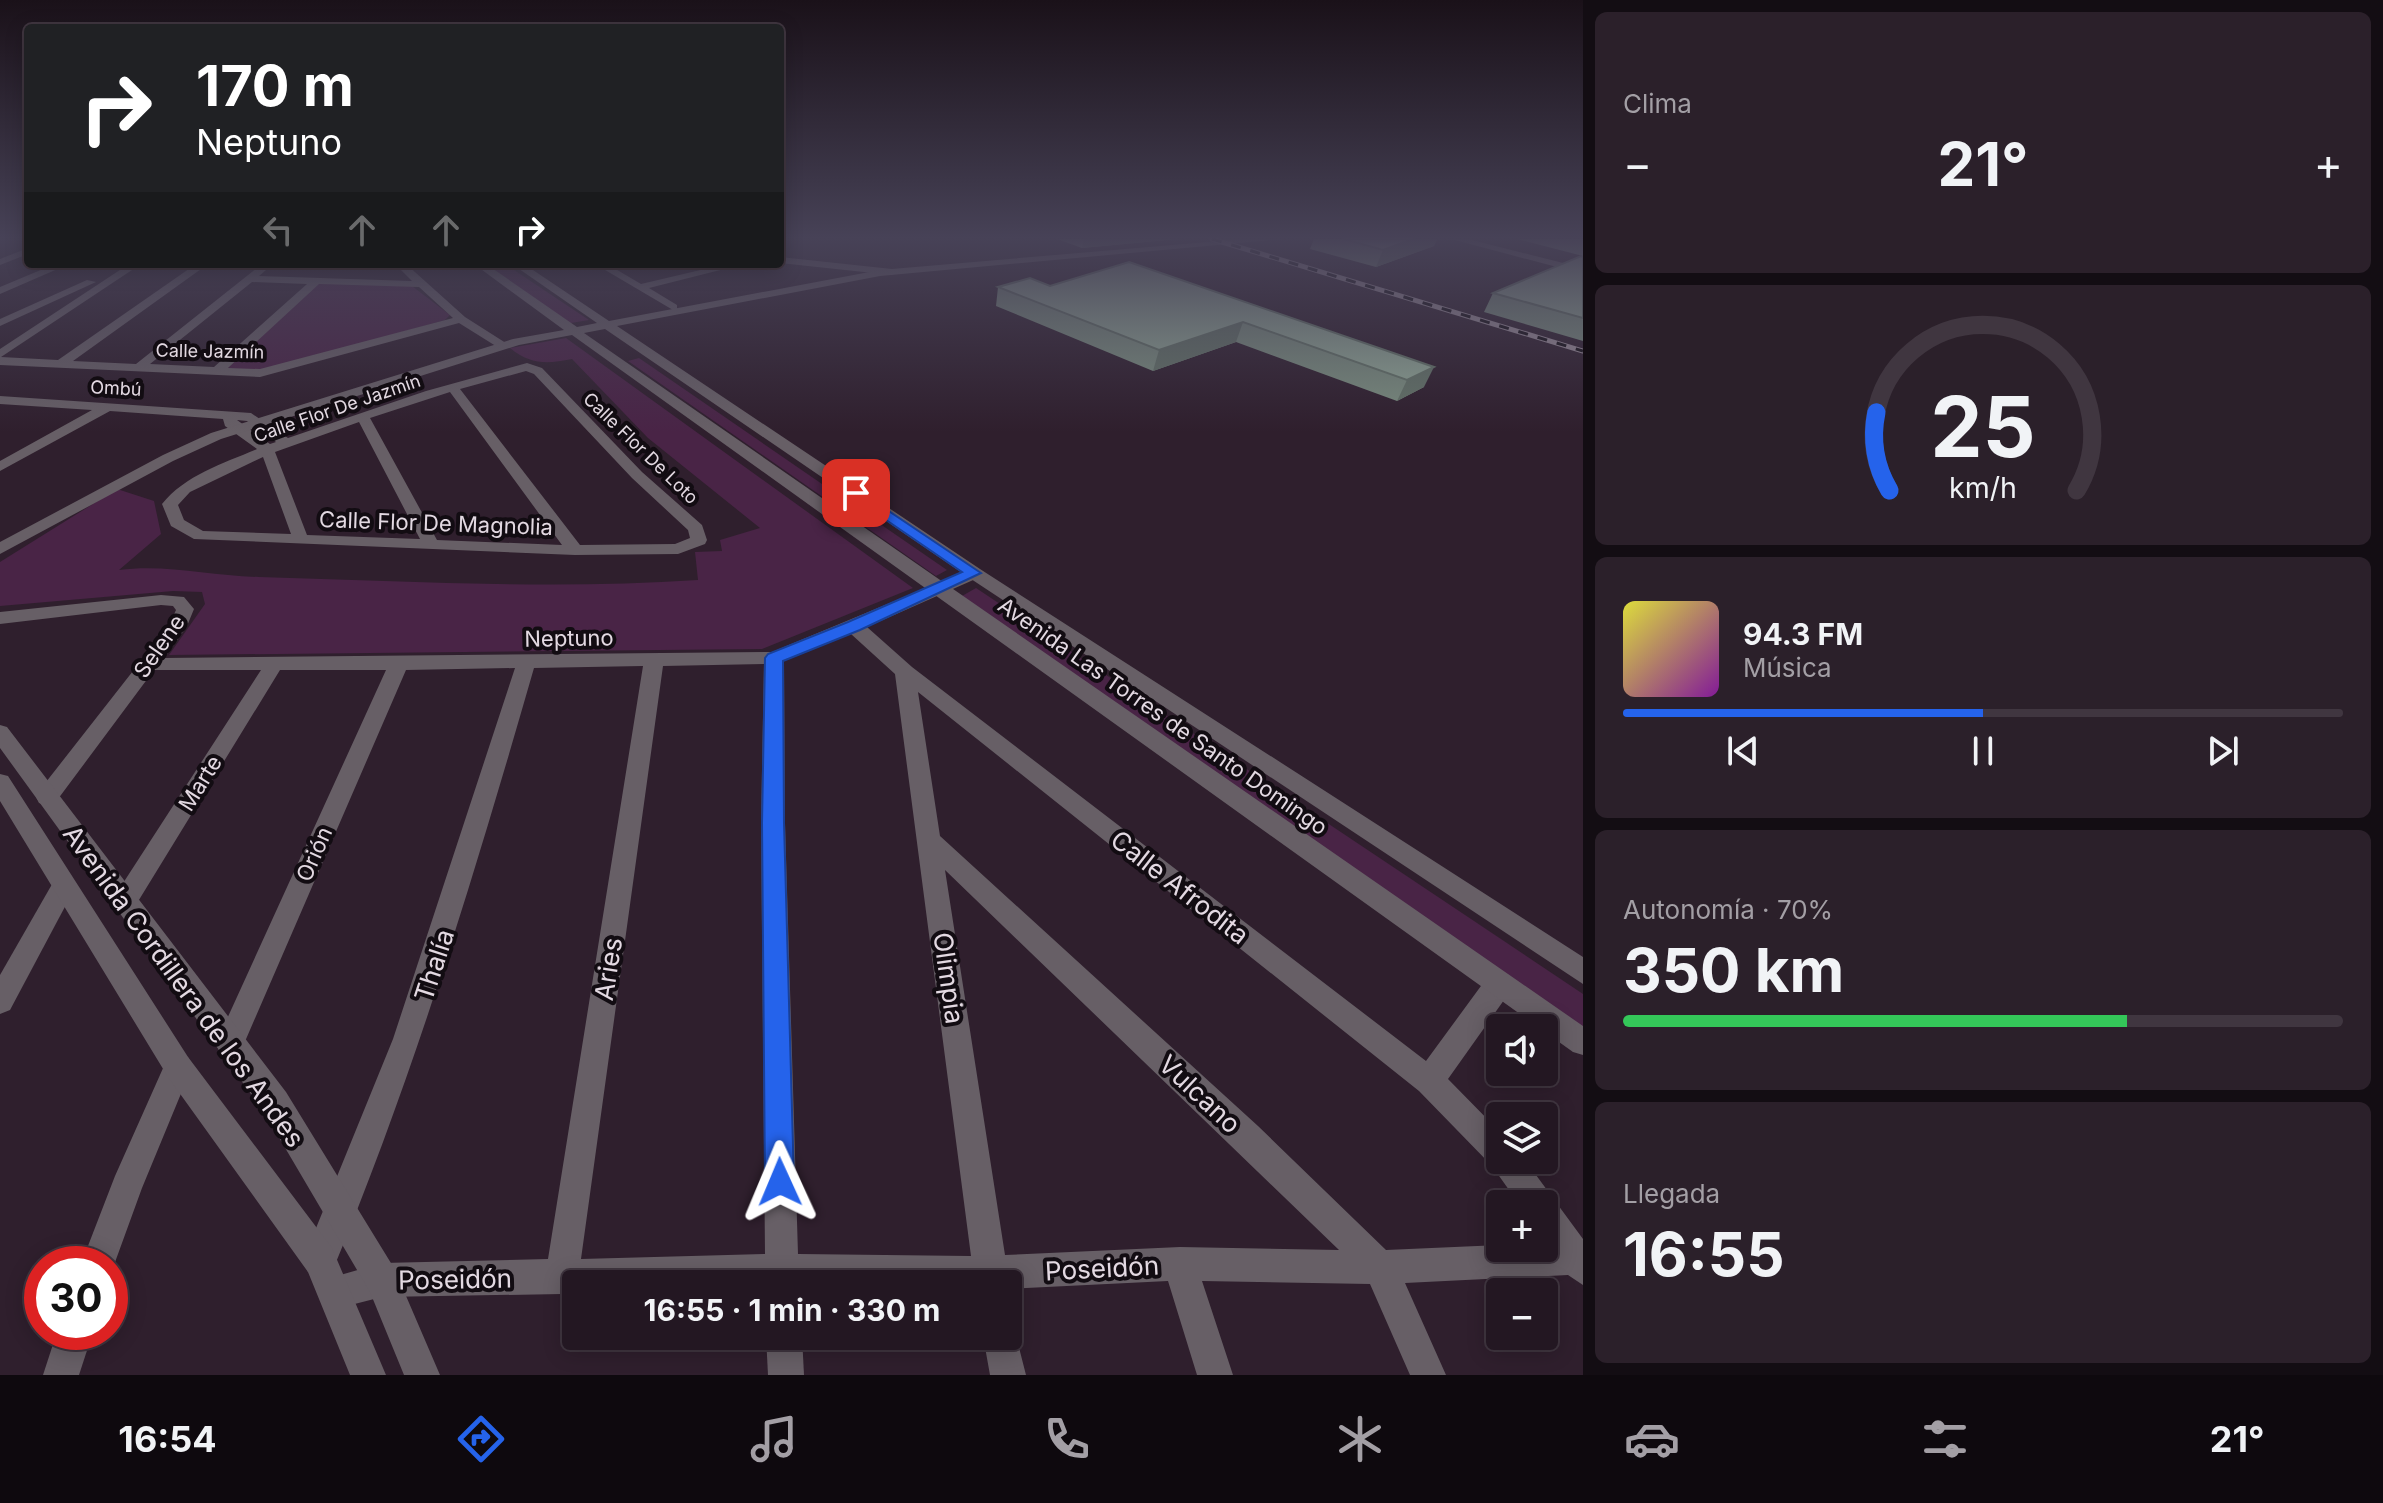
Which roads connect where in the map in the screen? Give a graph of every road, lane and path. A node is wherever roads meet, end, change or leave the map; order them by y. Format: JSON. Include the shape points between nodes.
{"nodes":[{"id":1,"x":45,"y":303,"type":"edge"},
{"id":2,"x":75,"y":303,"type":"edge"},
{"id":3,"x":147,"y":303,"type":"edge"},
{"id":4,"x":220,"y":303,"type":"edge"},
{"id":5,"x":292,"y":303,"type":"edge"},
{"id":6,"x":443,"y":303,"type":"edge"},
{"id":7,"x":534,"y":303,"type":"edge"},
{"id":8,"x":575,"y":303,"type":"edge"},
{"id":9,"x":667,"y":303,"type":"edge"},
{"id":10,"x":695,"y":303,"type":"edge"},
{"id":11,"x":711,"y":303,"type":"edge"},
{"id":12,"x":673,"y":307,"type":"junction"},
{"id":13,"x":461,"y":319,"type":"junction"},
{"id":14,"x":0,"y":323,"type":"edge"},
{"id":15,"x":605,"y":323,"type":"junction"},
{"id":16,"x":570,"y":329,"type":"junction"},
{"id":17,"x":499,"y":343,"type":"junction"},
{"id":18,"x":647,"y":351,"type":"junction"},
{"id":19,"x":0,"y":354,"type":"edge"},
{"id":20,"x":0,"y":361,"type":"edge"},
{"id":21,"x":620,"y":363,"type":"junction"},
{"id":22,"x":60,"y":364,"type":"junction"},
{"id":23,"x":527,"y":367,"type":"joint"},
{"id":24,"x":138,"y":368,"type":"junction"},
{"id":25,"x":217,"y":371,"type":"junction"},
{"id":26,"x":453,"y":388,"type":"junction"},
{"id":27,"x":3,"y":402,"type":"edge"},
{"id":28,"x":109,"y":406,"type":"junction"},
{"id":29,"x":363,"y":417,"type":"junction"},
{"id":30,"x":256,"y":419,"type":"junction"},
{"id":31,"x":232,"y":422,"type":"junction"},
{"id":32,"x":285,"y":442,"type":"junction"},
{"id":33,"x":267,"y":449,"type":"junction"},
{"id":34,"x":0,"y":467,"type":"edge"},
{"id":35,"x":200,"y":536,"type":"joint"},
{"id":36,"x":0,"y":538,"type":"edge"},
{"id":37,"x":301,"y":540,"type":"junction"},
{"id":38,"x":431,"y":545,"type":"junction"},
{"id":39,"x":0,"y":549,"type":"edge"},
{"id":40,"x":670,"y":549,"type":"joint"},
{"id":41,"x":575,"y":550,"type":"junction"},
{"id":42,"x":974,"y":573,"type":"junction"},
{"id":43,"x":938,"y":590,"type":"junction"},
{"id":44,"x":0,"y":618,"type":"edge"},
{"id":45,"x":854,"y":626,"type":"junction"},
{"id":46,"x":774,"y":658,"type":"junction"},
{"id":47,"x":654,"y":660,"type":"junction"},
{"id":48,"x":526,"y":663,"type":"junction"},
{"id":49,"x":148,"y":664,"type":"junction"},
{"id":50,"x":399,"y":664,"type":"junction"},
{"id":51,"x":274,"y":665,"type":"junction"},
{"id":52,"x":905,"y":672,"type":"junction"},
{"id":53,"x":0,"y":732,"type":"edge"},
{"id":54,"x":0,"y":782,"type":"edge"},
{"id":55,"x":47,"y":797,"type":"junction"},
{"id":56,"x":931,"y":842,"type":"junction"},
{"id":57,"x":64,"y":886,"type":"junction"},
{"id":58,"x":125,"y":901,"type":"junction"},
{"id":59,"x":1583,"y":972,"type":"edge"},
{"id":60,"x":1499,"y":984,"type":"junction"},
{"id":61,"x":0,"y":1001,"type":"edge"},
{"id":62,"x":1583,"y":1042,"type":"edge"},
{"id":63,"x":230,"y":1043,"type":"junction"},
{"id":64,"x":178,"y":1067,"type":"junction"},
{"id":65,"x":1429,"y":1081,"type":"junction"},
{"id":66,"x":1486,"y":1140,"type":"edge"},
{"id":67,"x":1516,"y":1174,"type":"edge"},
{"id":68,"x":1528,"y":1190,"type":"edge"},
{"id":69,"x":342,"y":1212,"type":"junction"},
{"id":70,"x":1558,"y":1230,"type":"edge"},
{"id":71,"x":105,"y":1246,"type":"edge"},
{"id":72,"x":320,"y":1260,"type":"junction"},
{"id":73,"x":1581,"y":1261,"type":"edge"},
{"id":74,"x":1180,"y":1264,"type":"junction"},
{"id":75,"x":1380,"y":1267,"type":"junction"},
{"id":76,"x":563,"y":1270,"type":"edge"},
{"id":77,"x":782,"y":1270,"type":"edge"},
{"id":78,"x":990,"y":1270,"type":"edge"},
{"id":79,"x":1022,"y":1276,"type":"edge"},
{"id":80,"x":562,"y":1277,"type":"edge"},
{"id":81,"x":382,"y":1280,"type":"junction"},
{"id":82,"x":335,"y":1292,"type":"junction"},
{"id":83,"x":69,"y":1350,"type":"edge"},
{"id":84,"x":785,"y":1350,"type":"edge"},
{"id":85,"x":1004,"y":1350,"type":"edge"},
{"id":86,"x":61,"y":1375,"type":"edge"},
{"id":87,"x":368,"y":1375,"type":"edge"},
{"id":88,"x":422,"y":1375,"type":"edge"},
{"id":89,"x":786,"y":1375,"type":"edge"},
{"id":90,"x":1008,"y":1375,"type":"edge"},
{"id":91,"x":1215,"y":1375,"type":"edge"},
{"id":92,"x":1428,"y":1375,"type":"edge"}],
"edges":[{"from":1,"to":14,"type":"street"},
{"from":2,"to":19,"type":"street"},
{"from":3,"to":22,"type":"street"},
{"from":4,"to":24,"type":"street"},
{"from":5,"to":25,"type":"street"},
{"from":6,"to":13,"type":"street"},
{"from":7,"to":16,"type":"street","name":"Avenida Las Torres de Santo Domingo"},
{"from":8,"to":15,"type":"street","name":"Avenida Las Torres de Santo Domingo"},
{"from":9,"to":12,"type":"street"},
{"from":10,"to":12,"type":"street"},
{"from":11,"to":15,"type":"street"},
{"from":12,"to":15,"type":"street"},
{"from":13,"to":17,"type":"street"},
{"from":13,"to":25,"type":"street","name":"Calle Jazmín","via":[[272,370]]},
{"from":15,"to":16,"type":"street"},
{"from":15,"to":18,"type":"street","name":"Avenida Las Torres de Santo Domingo"},
{"from":16,"to":17,"type":"street"},
{"from":16,"to":21,"type":"street","name":"Avenida Las Torres de Santo Domingo"},
{"from":17,"to":30,"type":"street"},
{"from":18,"to":21,"type":"street","via":[[623,353]]},
{"from":18,"to":42,"type":"street","name":"Avenida Las Torres de Santo Domingo"},
{"from":20,"to":22,"type":"street","name":"Calle Jazmín"},
{"from":21,"to":43,"type":"street","name":"Avenida Las Torres de Santo Domingo"},
{"from":22,"to":24,"type":"street","name":"Calle Jazmín"},
{"from":23,"to":26,"type":"street","name":"Calle Flor De Jazmín"},
{"from":23,"to":40,"type":"street","name":"Calle Flor De Loto","via":[[538,371],[699,532],[695,544]]},
{"from":24,"to":25,"type":"street","name":"Calle Jazmín"},
{"from":26,"to":29,"type":"street","name":"Calle Flor De Jazmín"},
{"from":26,"to":41,"type":"street"},
{"from":27,"to":28,"type":"street","name":"Ombú"},
{"from":28,"to":31,"type":"street","name":"Ombú"},
{"from":28,"to":34,"type":"street"},
{"from":29,"to":32,"type":"street","name":"Calle Flor De Jazmín"},
{"from":29,"to":38,"type":"street"},
{"from":30,"to":31,"type":"street"},
{"from":30,"to":32,"type":"street"},
{"from":31,"to":33,"type":"street"},
{"from":31,"to":36,"type":"street","via":[[152,457]]},
{"from":31,"to":39,"type":"street"},
{"from":32,"to":33,"type":"street","name":"Calle Flor De Jazmín"},
{"from":33,"to":35,"type":"street","name":"Calle Flor De Jazmín","via":[[179,490],[170,504],[177,523]]},
{"from":33,"to":37,"type":"street"},
{"from":35,"to":37,"type":"street","name":"Calle Flor De Magnolia"},
{"from":37,"to":38,"type":"street","name":"Calle Flor De Magnolia"},
{"from":38,"to":41,"type":"street","name":"Calle Flor De Magnolia"},
{"from":40,"to":41,"type":"street","name":"Calle Flor De Magnolia"},
{"from":42,"to":43,"type":"street","name":"Neptuno"},
{"from":42,"to":59,"type":"street","name":"Avenida Las Torres de Santo Domingo"},
{"from":43,"to":45,"type":"street","name":"Neptuno"},
{"from":43,"to":60,"type":"street","name":"Avenida Las Torres de Santo Domingo"},
{"from":44,"to":49,"type":"street","name":"Selene","via":[[146,601],[182,603],[182,619]]},
{"from":45,"to":46,"type":"street","name":"Neptuno"},
{"from":45,"to":52,"type":"street","name":"Calle Afrodita"},
{"from":46,"to":47,"type":"street","name":"Neptuno"},
{"from":46,"to":77,"type":"street"},
{"from":47,"to":48,"type":"street","name":"Neptuno"},
{"from":47,"to":76,"type":"street","name":"Aries"},
{"from":48,"to":50,"type":"street","name":"Neptuno"},
{"from":48,"to":69,"type":"street","name":"Thalía","via":[[399,1072]]},
{"from":49,"to":51,"type":"street","name":"Neptuno"},
{"from":49,"to":55,"type":"street","name":"Selene"},
{"from":50,"to":51,"type":"street","name":"Neptuno"},
{"from":50,"to":63,"type":"street","name":"Orión"},
{"from":51,"to":58,"type":"street","name":"Marte"},
{"from":52,"to":56,"type":"street","name":"Olimpia"},
{"from":52,"to":65,"type":"street","name":"Calle Afrodita"},
{"from":53,"to":55,"type":"street","name":"Avenida Cordillera de los Andes"},
{"from":54,"to":57,"type":"street","name":"Avenida Cordillera de los Andes"},
{"from":55,"to":58,"type":"street","name":"Avenida Cordillera de los Andes"},
{"from":56,"to":75,"type":"street","name":"Vulcano"},
{"from":56,"to":78,"type":"street","name":"Olimpia"},
{"from":57,"to":61,"type":"street"},
{"from":57,"to":64,"type":"street","name":"Avenida Cordillera de los Andes"},
{"from":58,"to":63,"type":"street","name":"Avenida Cordillera de los Andes"},
{"from":60,"to":62,"type":"street","name":"Avenida Las Torres de Santo Domingo"},
{"from":60,"to":65,"type":"street"},
{"from":63,"to":69,"type":"street","name":"Avenida Cordillera de los Andes","via":[[275,1102]]},
{"from":64,"to":71,"type":"street"},
{"from":64,"to":72,"type":"street","name":"Avenida Cordillera de los Andes"},
{"from":65,"to":66,"type":"street","name":"Calle Afrodita"},
{"from":67,"to":68,"type":"street"},
{"from":69,"to":72,"type":"street","name":"Thalía"},
{"from":69,"to":81,"type":"street","name":"Avenida Cordillera de los Andes"},
{"from":70,"to":73,"type":"street"},
{"from":72,"to":82,"type":"street","name":"Avenida Cordillera de los Andes"},
{"from":73,"to":75,"type":"street","name":"Poseidón"},
{"from":74,"to":75,"type":"street","name":"Poseidón"},
{"from":74,"to":79,"type":"street","name":"Poseidón"},
{"from":74,"to":91,"type":"street"},
{"from":75,"to":92,"type":"street","name":"Vulcano"},
{"from":80,"to":81,"type":"street","name":"Poseidón"},
{"from":81,"to":82,"type":"street","name":"Poseidón"},
{"from":81,"to":88,"type":"street","name":"Avenida Cordillera de los Andes"},
{"from":82,"to":87,"type":"street","name":"Avenida Cordillera de los Andes"},
{"from":83,"to":86,"type":"street"},
{"from":84,"to":89,"type":"street"},
{"from":85,"to":90,"type":"street"}]}
